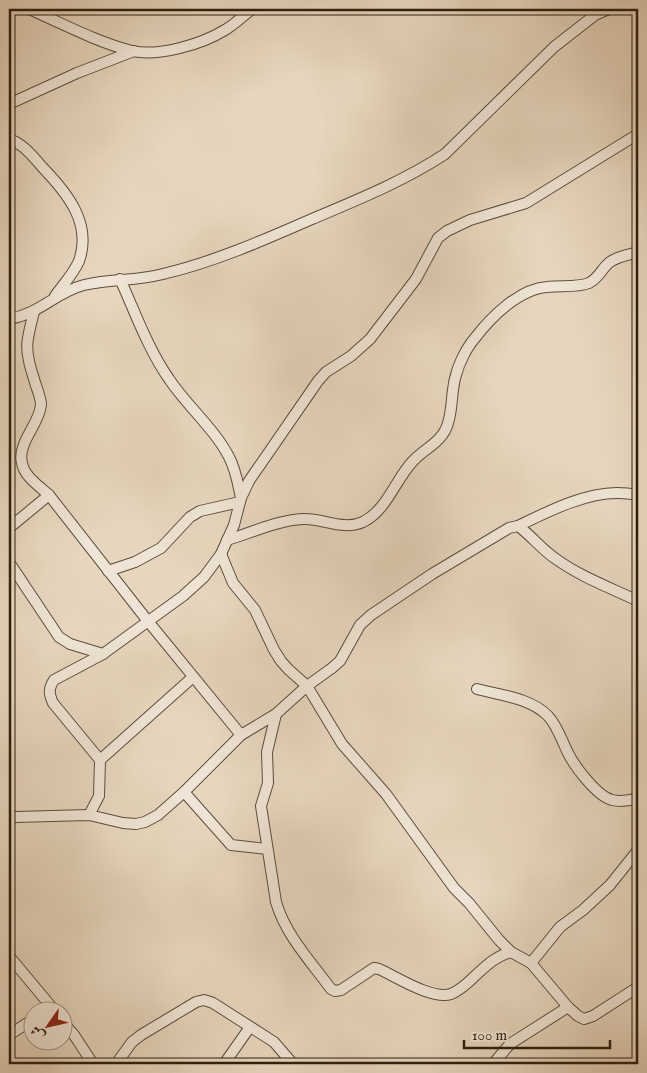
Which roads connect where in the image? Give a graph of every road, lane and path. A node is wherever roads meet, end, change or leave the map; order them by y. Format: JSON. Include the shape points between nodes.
{"nodes":[{"id":1,"x":29,"y":9,"type":"edge"},
{"id":2,"x":252,"y":9,"type":"edge"},
{"id":3,"x":609,"y":9,"type":"edge"},
{"id":4,"x":134,"y":51,"type":"junction"},
{"id":5,"x":9,"y":104,"type":"edge"},
{"id":6,"x":638,"y":134,"type":"edge"},
{"id":7,"x":9,"y":139,"type":"edge"},
{"id":8,"x":638,"y":252,"type":"edge"},
{"id":9,"x":120,"y":279,"type":"junction"},
{"id":10,"x":51,"y":301,"type":"junction"},
{"id":11,"x":34,"y":312,"type":"junction"},
{"id":12,"x":9,"y":320,"type":"edge"},
{"id":13,"x":48,"y":495,"type":"junction"},
{"id":14,"x":638,"y":495,"type":"edge"},
{"id":15,"x":241,"y":500,"type":"junction"},
{"id":16,"x":518,"y":526,"type":"junction"},
{"id":17,"x":9,"y":528,"type":"edge"},
{"id":18,"x":227,"y":540,"type":"junction"},
{"id":19,"x":221,"y":554,"type":"junction"},
{"id":20,"x":9,"y":562,"type":"edge"},
{"id":21,"x":108,"y":571,"type":"junction"},
{"id":22,"x":638,"y":601,"type":"edge"},
{"id":23,"x":147,"y":620,"type":"junction"},
{"id":24,"x":103,"y":654,"type":"junction"},
{"id":25,"x":193,"y":677,"type":"junction"},
{"id":26,"x":307,"y":686,"type":"junction"},
{"id":27,"x":477,"y":689,"type":"dead end"},
{"id":28,"x":276,"y":714,"type":"junction"},
{"id":29,"x":241,"y":735,"type":"junction"},
{"id":30,"x":100,"y":760,"type":"junction"},
{"id":31,"x":184,"y":792,"type":"junction"},
{"id":32,"x":638,"y":798,"type":"edge"},
{"id":33,"x":89,"y":815,"type":"junction"},
{"id":34,"x":9,"y":816,"type":"edge"},
{"id":35,"x":267,"y":849,"type":"junction"},
{"id":36,"x":638,"y":850,"type":"edge"},
{"id":37,"x":511,"y":952,"type":"junction"},
{"id":38,"x":9,"y":956,"type":"edge"},
{"id":39,"x":531,"y":963,"type":"junction"},
{"id":40,"x":638,"y":987,"type":"edge"},
{"id":41,"x":43,"y":1000,"type":"edge"},
{"id":42,"x":568,"y":1007,"type":"junction"},
{"id":43,"x":250,"y":1026,"type":"junction"},
{"id":44,"x":22,"y":1027,"type":"edge"},
{"id":45,"x":72,"y":1033,"type":"edge"},
{"id":46,"x":9,"y":1035,"type":"edge"},
{"id":47,"x":495,"y":1063,"type":"edge"},
{"id":48,"x":93,"y":1064,"type":"edge"},
{"id":49,"x":116,"y":1064,"type":"edge"},
{"id":50,"x":224,"y":1064,"type":"edge"},
{"id":51,"x":293,"y":1064,"type":"edge"}],
"edges":[{"from":1,"to":4,"type":"street"},
{"from":2,"to":4,"type":"street","via":[[224,31],[202,41],[150,52]]},
{"from":3,"to":9,"type":"street","via":[[595,15],[554,47],[445,154],[426,167],[268,238],[190,267],[161,275]]},
{"from":4,"to":5,"type":"street"},
{"from":6,"to":15,"type":"street","via":[[526,203],[470,220],[438,238],[416,279],[370,339],[352,356],[326,372],[314,386],[249,481]]},
{"from":7,"to":10,"type":"street","via":[[26,150],[44,169],[71,199],[78,215],[83,237],[79,262]]},
{"from":8,"to":18,"type":"street","via":[[608,263],[589,283],[545,287],[526,293],[492,318],[474,338],[456,374],[449,422],[444,433],[413,460],[386,500],[363,522],[343,526],[304,519]]},
{"from":9,"to":10,"type":"street","via":[[84,285]]},
{"from":9,"to":15,"type":"street","via":[[158,362],[229,457]]},
{"from":10,"to":11,"type":"street"},
{"from":11,"to":12,"type":"street"},
{"from":11,"to":13,"type":"street","via":[[26,349],[41,405],[21,460],[29,477]]},
{"from":13,"to":17,"type":"street"},
{"from":13,"to":21,"type":"street"},
{"from":14,"to":16,"type":"street","via":[[617,493],[588,498],[555,508]]},
{"from":15,"to":18,"type":"street"},
{"from":15,"to":21,"type":"street","via":[[200,511],[190,517],[161,548]]},
{"from":16,"to":22,"type":"street","via":[[567,567]]},
{"from":16,"to":26,"type":"street","via":[[509,528],[432,574],[371,615],[360,625],[340,661]]},
{"from":18,"to":19,"type":"street"},
{"from":19,"to":23,"type":"street","via":[[193,587]]},
{"from":19,"to":26,"type":"street","via":[[232,583],[255,610],[274,650],[288,670]]},
{"from":20,"to":24,"type":"street","via":[[59,637],[70,644]]},
{"from":21,"to":23,"type":"street"},
{"from":23,"to":24,"type":"street"},
{"from":23,"to":25,"type":"street"},
{"from":24,"to":30,"type":"street","via":[[54,680],[49,693],[53,703]]},
{"from":25,"to":29,"type":"street"},
{"from":25,"to":30,"type":"street"},
{"from":26,"to":28,"type":"street"},
{"from":26,"to":37,"type":"street","via":[[342,744],[386,794],[454,888]]},
{"from":27,"to":32,"type":"street","via":[[534,705],[548,716],[570,756],[601,794],[611,800]]},
{"from":28,"to":29,"type":"street"},
{"from":28,"to":35,"type":"street","via":[[267,752],[268,783],[261,806]]},
{"from":29,"to":31,"type":"street"},
{"from":30,"to":33,"type":"street","via":[[99,796]]},
{"from":31,"to":33,"type":"street","via":[[145,822],[123,823]]},
{"from":31,"to":35,"type":"street","via":[[230,845]]},
{"from":33,"to":34,"type":"street"},
{"from":35,"to":37,"type":"street","via":[[280,915],[335,991],[374,968],[434,995],[446,995],[465,985],[493,960]]},
{"from":36,"to":39,"type":"street","via":[[622,873],[560,927]]},
{"from":37,"to":39,"type":"street"},
{"from":38,"to":41,"type":"street"},
{"from":39,"to":42,"type":"street"},
{"from":40,"to":42,"type":"street","via":[[584,1019]]},
{"from":42,"to":47,"type":"street","via":[[510,1044]]},
{"from":43,"to":49,"type":"street","via":[[213,1003],[196,1002],[141,1035]]},
{"from":43,"to":50,"type":"street"},
{"from":43,"to":51,"type":"street","via":[[274,1042]]},
{"from":44,"to":46,"type":"street"},
{"from":45,"to":48,"type":"street"}]}
